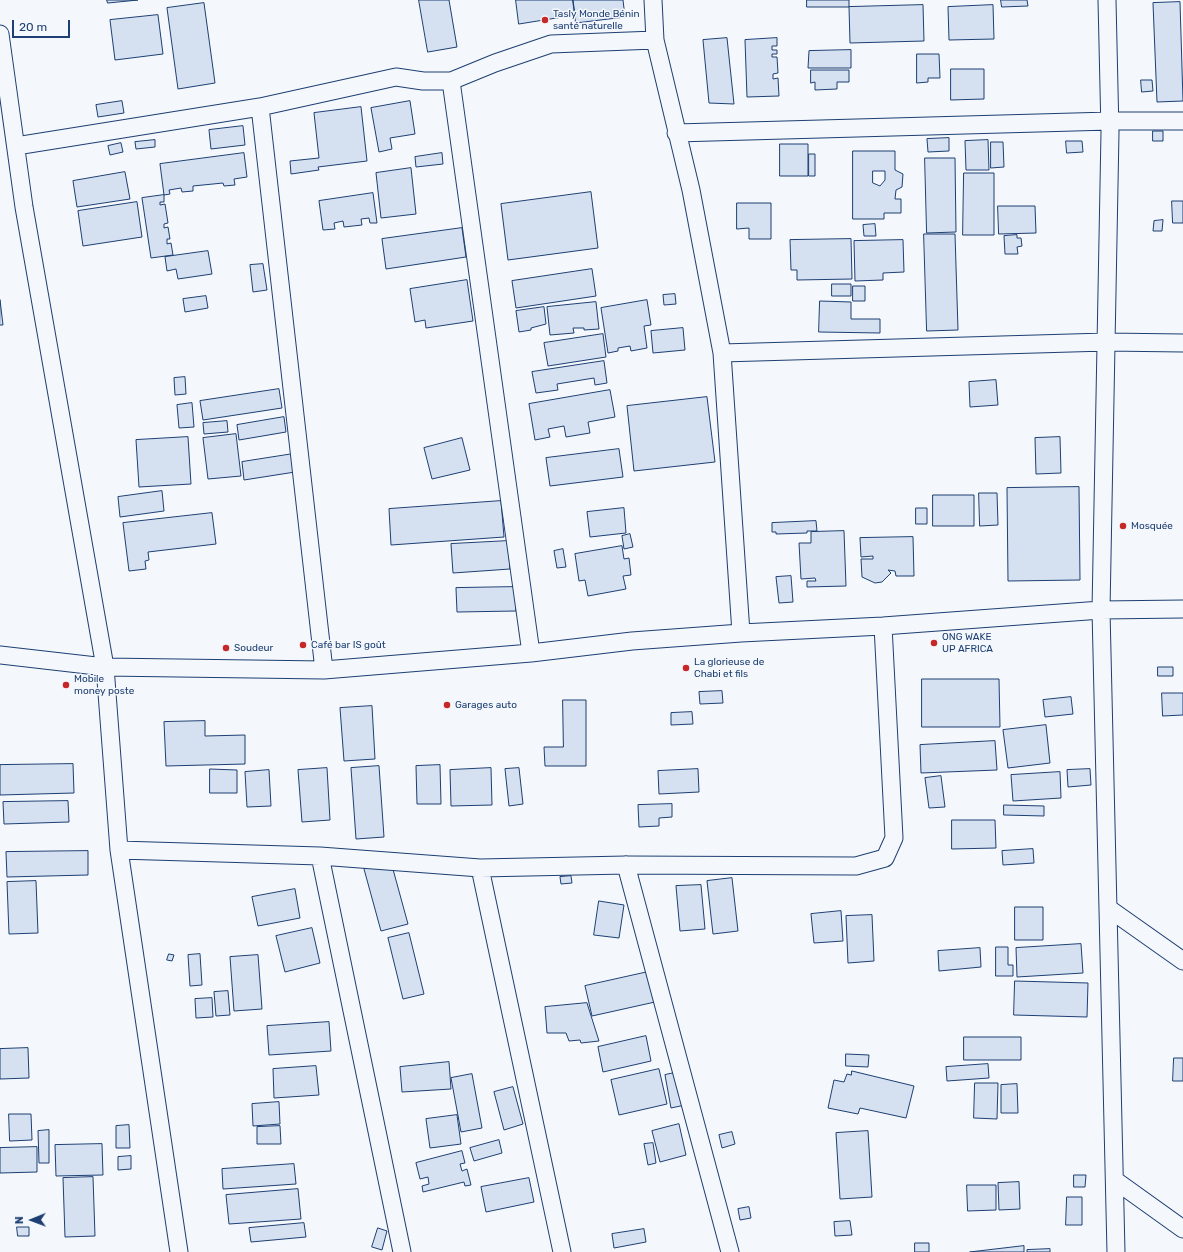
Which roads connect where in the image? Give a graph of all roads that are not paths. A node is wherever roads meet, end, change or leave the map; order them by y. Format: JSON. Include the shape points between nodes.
{"nodes":[{"id":1,"x":653,"y":0,"type":"edge"},
{"id":2,"x":1107,"y":0,"type":"edge"},
{"id":3,"x":0,"y":34,"type":"edge"},
{"id":4,"x":655,"y":40,"type":"junction"},
{"id":5,"x":451,"y":81,"type":"junction"},
{"id":6,"x":260,"y":107,"type":"junction"},
{"id":7,"x":1110,"y":121,"type":"junction"},
{"id":8,"x":1183,"y":121,"type":"edge"},
{"id":9,"x":676,"y":133,"type":"junction"},
{"id":10,"x":16,"y":146,"type":"junction"},
{"id":11,"x":1106,"y":342,"type":"junction"},
{"id":12,"x":1183,"y":343,"type":"edge"},
{"id":13,"x":722,"y":353,"type":"junction"},
{"id":14,"x":1183,"y":609,"type":"edge"},
{"id":15,"x":1101,"y":610,"type":"junction"},
{"id":16,"x":883,"y":626,"type":"junction"},
{"id":17,"x":741,"y":633,"type":"junction"},
{"id":18,"x":531,"y":653,"type":"junction"},
{"id":19,"x":0,"y":655,"type":"edge"},
{"id":20,"x":105,"y":667,"type":"junction"},
{"id":21,"x":324,"y":670,"type":"junction"},
{"id":22,"x":119,"y":850,"type":"junction"},
{"id":23,"x":320,"y":856,"type":"junction"},
{"id":24,"x":626,"y":865,"type":"junction"},
{"id":25,"x":480,"y":868,"type":"junction"},
{"id":26,"x":1108,"y":908,"type":"junction"},
{"id":27,"x":1183,"y":961,"type":"edge"},
{"id":28,"x":1116,"y":1180,"type":"junction"},
{"id":29,"x":1183,"y":1229,"type":"edge"},
{"id":30,"x":179,"y":1252,"type":"edge"},
{"id":31,"x":402,"y":1252,"type":"edge"},
{"id":32,"x":562,"y":1252,"type":"edge"},
{"id":33,"x":730,"y":1252,"type":"edge"},
{"id":34,"x":1116,"y":1252,"type":"edge"}],
"edges":[{"from":1,"to":4,"type":"street"},
{"from":2,"to":7,"type":"street"},
{"from":3,"to":10,"type":"street"},
{"from":4,"to":5,"type":"street","via":[[551,44]]},
{"from":4,"to":9,"type":"street"},
{"from":5,"to":6,"type":"street","via":[[423,81],[396,77]]},
{"from":5,"to":18,"type":"street"},
{"from":6,"to":10,"type":"street"},
{"from":6,"to":21,"type":"street"},
{"from":7,"to":8,"type":"street"},
{"from":7,"to":9,"type":"street"},
{"from":7,"to":11,"type":"street"},
{"from":9,"to":13,"type":"street","via":[[691,190]]},
{"from":10,"to":20,"type":"street"},
{"from":11,"to":12,"type":"street"},
{"from":11,"to":13,"type":"street"},
{"from":11,"to":15,"type":"street"},
{"from":13,"to":17,"type":"street"},
{"from":14,"to":15,"type":"street"},
{"from":15,"to":16,"type":"street"},
{"from":15,"to":26,"type":"street"},
{"from":16,"to":17,"type":"street"},
{"from":16,"to":24,"type":"street","via":[[894,838],[885,858],[856,866]]},
{"from":17,"to":18,"type":"street","via":[[632,641]]},
{"from":18,"to":21,"type":"street"},
{"from":19,"to":20,"type":"street"},
{"from":20,"to":21,"type":"street"},
{"from":20,"to":22,"type":"street"},
{"from":22,"to":23,"type":"street"},
{"from":22,"to":30,"type":"street"},
{"from":23,"to":25,"type":"street"},
{"from":23,"to":31,"type":"street"},
{"from":24,"to":25,"type":"street"},
{"from":24,"to":33,"type":"street"},
{"from":25,"to":32,"type":"street"},
{"from":26,"to":27,"type":"street"},
{"from":26,"to":28,"type":"street"},
{"from":28,"to":29,"type":"street"},
{"from":28,"to":34,"type":"street"}]}
